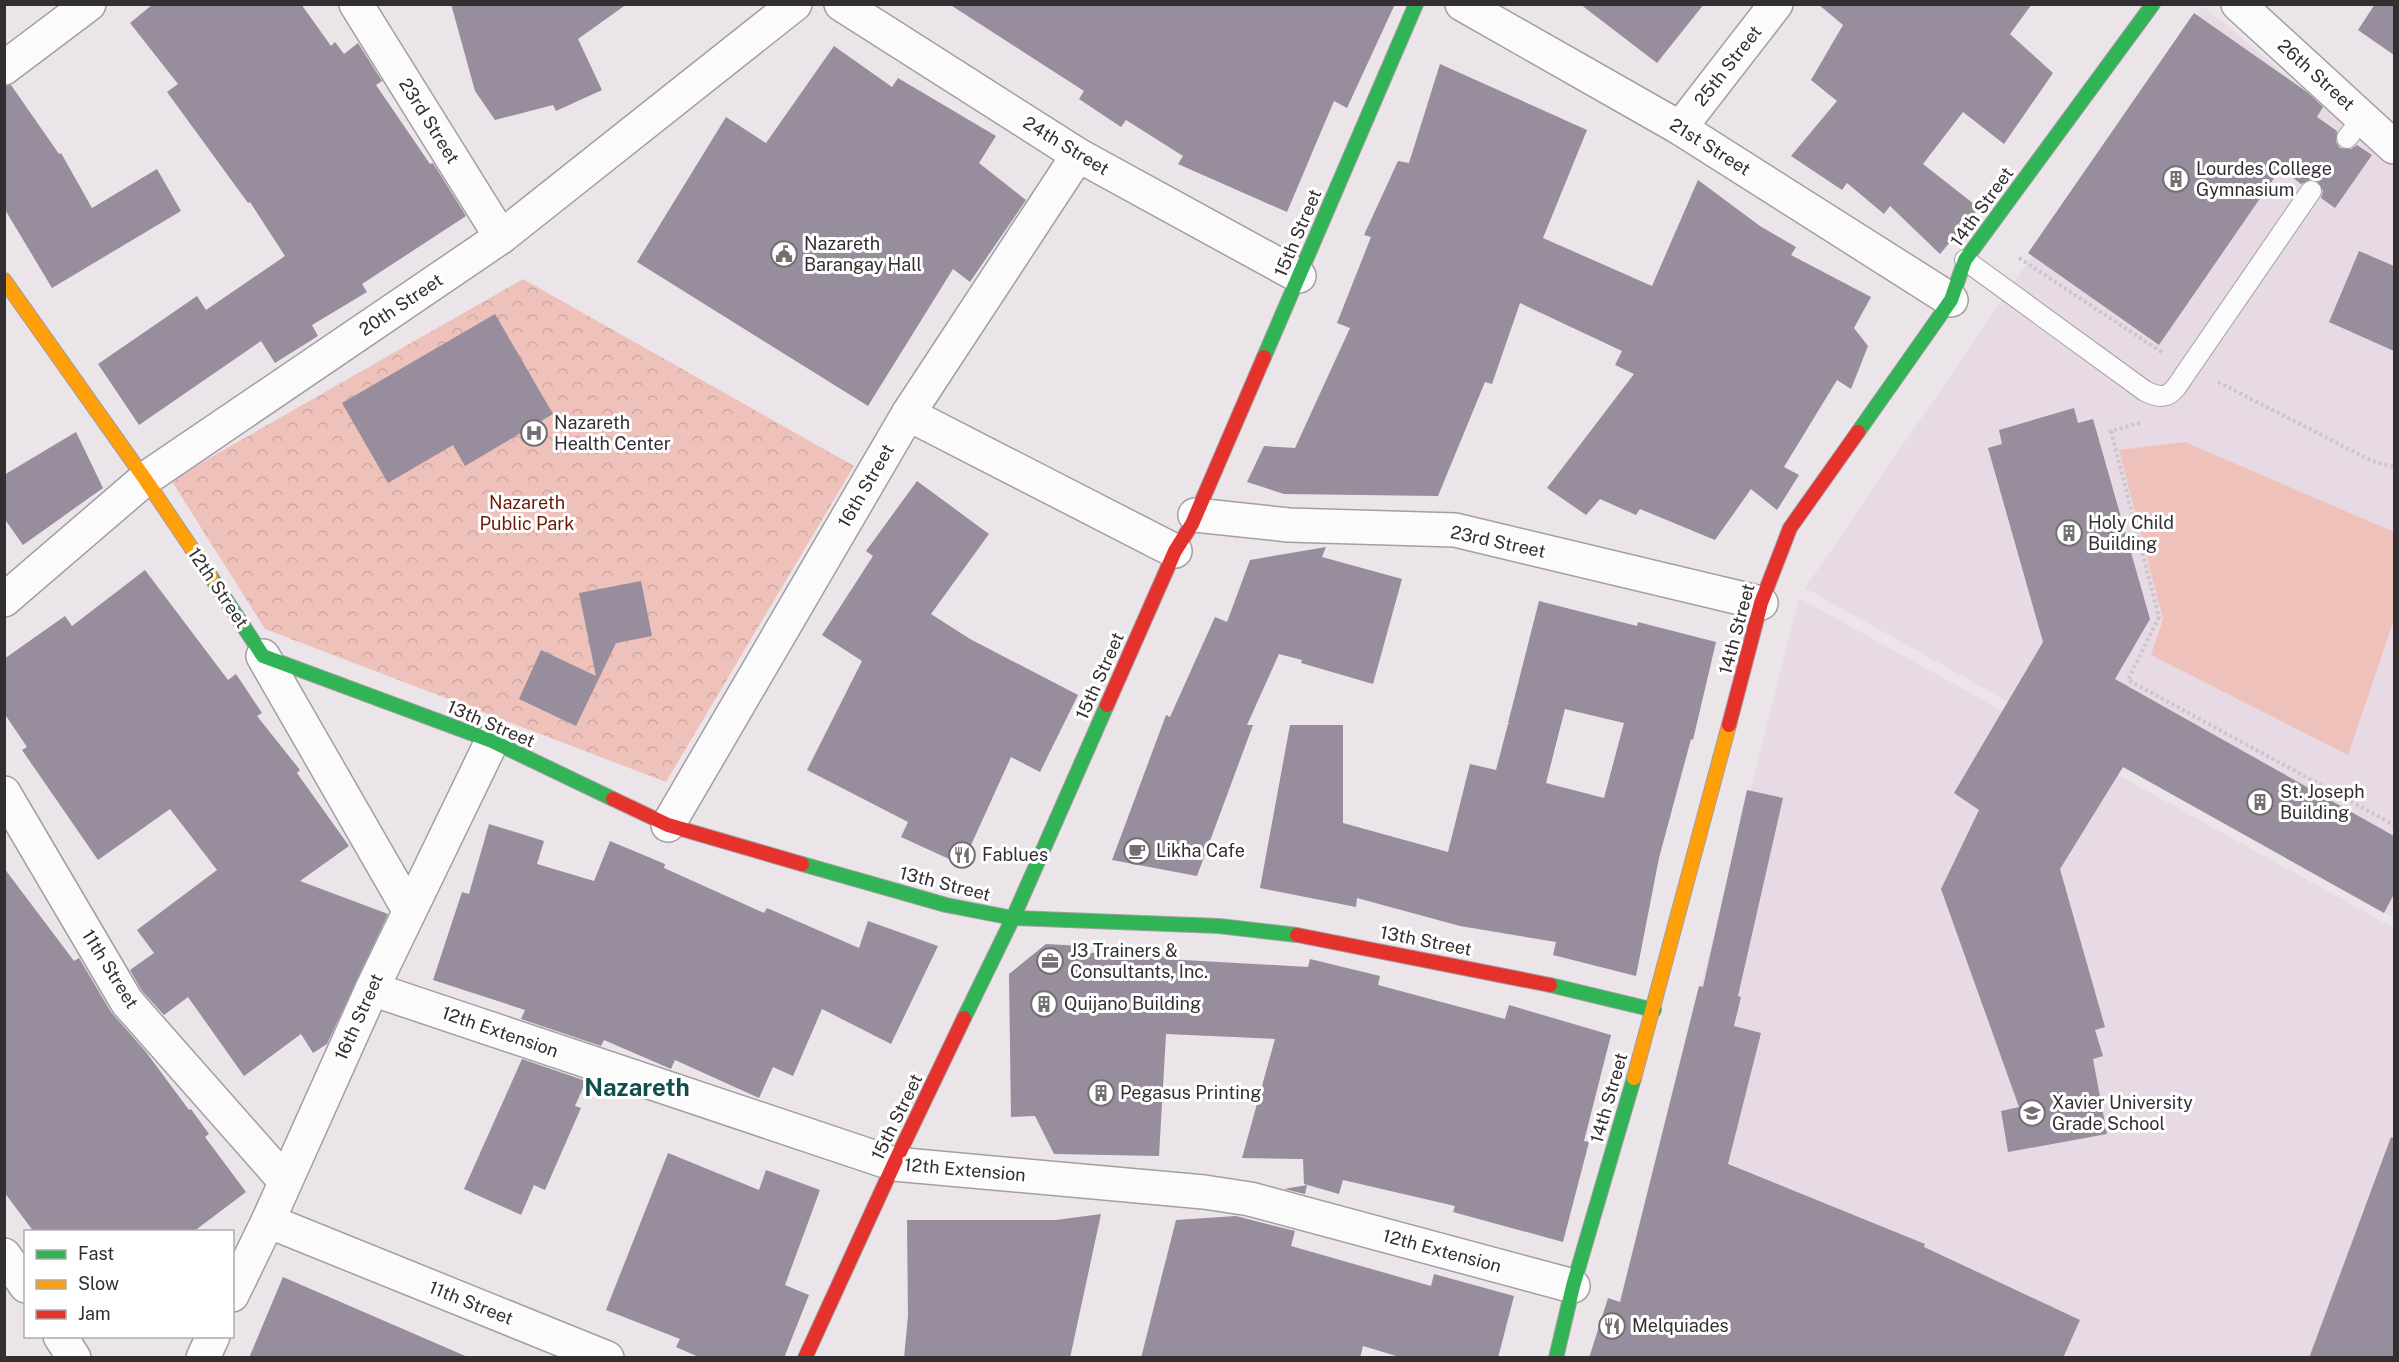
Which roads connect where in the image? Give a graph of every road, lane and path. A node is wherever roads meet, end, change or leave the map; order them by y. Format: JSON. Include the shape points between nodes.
{"nodes":[{"id":1,"x":89,"y":4,"type":"edge"},
{"id":2,"x":356,"y":4,"type":"edge"},
{"id":3,"x":795,"y":4,"type":"edge"},
{"id":4,"x":841,"y":4,"type":"edge"},
{"id":5,"x":1416,"y":4,"type":"edge"},
{"id":6,"x":1462,"y":4,"type":"edge"},
{"id":7,"x":1776,"y":4,"type":"edge"},
{"id":8,"x":2153,"y":4,"type":"edge"},
{"id":9,"x":2238,"y":4,"type":"edge"},
{"id":10,"x":4,"y":68,"type":"edge"},
{"id":11,"x":1680,"y":128,"type":"junction"},
{"id":12,"x":2394,"y":147,"type":"edge"},
{"id":13,"x":1078,"y":155,"type":"junction"},
{"id":14,"x":2311,"y":191,"type":"dead end"},
{"id":15,"x":1983,"y":234,"type":"junction"},
{"id":16,"x":501,"y":237,"type":"junction"},
{"id":17,"x":1965,"y":260,"type":"junction"},
{"id":18,"x":1299,"y":276,"type":"junction"},
{"id":19,"x":4,"y":280,"type":"edge"},
{"id":20,"x":1951,"y":300,"type":"junction"},
{"id":21,"x":2190,"y":367,"type":"junction"},
{"id":22,"x":2164,"y":398,"type":"junction"},
{"id":23,"x":908,"y":414,"type":"junction"},
{"id":24,"x":2394,"y":467,"type":"edge"},
{"id":25,"x":145,"y":479,"type":"junction"},
{"id":26,"x":1195,"y":515,"type":"junction"},
{"id":27,"x":1175,"y":551,"type":"junction"},
{"id":28,"x":4,"y":600,"type":"edge"},
{"id":29,"x":1761,"y":603,"type":"junction"},
{"id":30,"x":263,"y":656,"type":"junction"},
{"id":31,"x":492,"y":741,"type":"junction"},
{"id":32,"x":4,"y":793,"type":"edge"},
{"id":33,"x":668,"y":825,"type":"junction"},
{"id":34,"x":2394,"y":825,"type":"edge"},
{"id":35,"x":409,"y":910,"type":"junction"},
{"id":36,"x":1013,"y":918,"type":"junction"},
{"id":37,"x":372,"y":989,"type":"junction"},
{"id":38,"x":1654,"y":1010,"type":"junction"},
{"id":39,"x":894,"y":1164,"type":"junction"},
{"id":40,"x":285,"y":1181,"type":"junction"},
{"id":41,"x":268,"y":1221,"type":"junction"},
{"id":42,"x":4,"y":1255,"type":"edge"},
{"id":43,"x":24,"y":1283,"type":"edge"},
{"id":44,"x":1573,"y":1286,"type":"junction"},
{"id":45,"x":234,"y":1291,"type":"edge"},
{"id":46,"x":61,"y":1338,"type":"edge"},
{"id":47,"x":212,"y":1338,"type":"edge"},
{"id":48,"x":74,"y":1358,"type":"edge"},
{"id":49,"x":203,"y":1358,"type":"edge"},
{"id":50,"x":607,"y":1358,"type":"edge"},
{"id":51,"x":805,"y":1358,"type":"edge"},
{"id":52,"x":1556,"y":1358,"type":"edge"}],
"edges":[{"from":1,"to":10,"type":"street"},
{"from":2,"to":16,"type":"street","name":"23rd Street"},
{"from":3,"to":16,"type":"street","name":"20th Street"},
{"from":4,"to":13,"type":"street","name":"24th Street"},
{"from":5,"to":18,"type":"street","name":"15th Street"},
{"from":6,"to":11,"type":"street","name":"21st Street"},
{"from":7,"to":11,"type":"street","name":"25th Street"},
{"from":8,"to":15,"type":"street","name":"14th Street"},
{"from":9,"to":12,"type":"street","name":"26th Street","via":[[2355,128]]},
{"from":11,"to":20,"type":"street","name":"21st Street"},
{"from":13,"to":18,"type":"street","name":"24th Street"},
{"from":13,"to":23,"type":"street","name":"16th Street"},
{"from":14,"to":21,"type":"lane"},
{"from":15,"to":17,"type":"street","name":"14th Street"},
{"from":15,"to":21,"type":"path"},
{"from":16,"to":25,"type":"street","name":"20th Street"},
{"from":17,"to":20,"type":"street","name":"14th Street"},
{"from":17,"to":22,"type":"lane","via":[[2145,391]]},
{"from":18,"to":26,"type":"street","name":"15th Street"},
{"from":19,"to":25,"type":"street","name":"12th Street"},
{"from":20,"to":29,"type":"street","name":"14th Street","via":[[1790,528]]},
{"from":21,"to":22,"type":"lane"},
{"from":21,"to":24,"type":"path","via":[[2372,461]]},
{"from":22,"to":34,"type":"path","via":[[2158,418],[2111,431],[2159,616],[2128,680]]},
{"from":23,"to":27,"type":"street"},
{"from":23,"to":33,"type":"street","name":"16th Street"},
{"from":25,"to":28,"type":"street","name":"20th Street"},
{"from":25,"to":30,"type":"street","name":"12th Street"},
{"from":26,"to":27,"type":"street","name":"15th Street"},
{"from":26,"to":29,"type":"street","name":"23rd Street","via":[[1289,525],[1455,530]]},
{"from":27,"to":36,"type":"street","name":"15th Street"},
{"from":29,"to":38,"type":"street","name":"14th Street"},
{"from":30,"to":31,"type":"street","name":"13th Street"},
{"from":30,"to":35,"type":"street","name":"12th Street"},
{"from":31,"to":33,"type":"street","name":"13th Street"},
{"from":31,"to":35,"type":"street","name":"16th Street"},
{"from":32,"to":40,"type":"street","name":"11th Street","via":[[127,1002]]},
{"from":33,"to":36,"type":"street","name":"13th Street","via":[[946,905]]},
{"from":35,"to":37,"type":"street","name":"16th Street"},
{"from":36,"to":38,"type":"street","name":"13th Street","via":[[1218,926],[1309,936]]},
{"from":36,"to":39,"type":"street","name":"15th Street"},
{"from":37,"to":39,"type":"street","name":"12th Extension"},
{"from":37,"to":40,"type":"street","name":"16th Street"},
{"from":38,"to":44,"type":"street","name":"14th Street"},
{"from":39,"to":44,"type":"street","name":"12th Extension","via":[[1250,1199]]},
{"from":39,"to":51,"type":"street","name":"15th Street"},
{"from":40,"to":41,"type":"street","name":"16th Street"},
{"from":41,"to":45,"type":"street","name":"16th Street"},
{"from":41,"to":50,"type":"street","name":"11th Street"},
{"from":42,"to":43,"type":"street"},
{"from":44,"to":52,"type":"street","name":"14th Street"},
{"from":46,"to":48,"type":"street"},
{"from":47,"to":49,"type":"street"}]}
